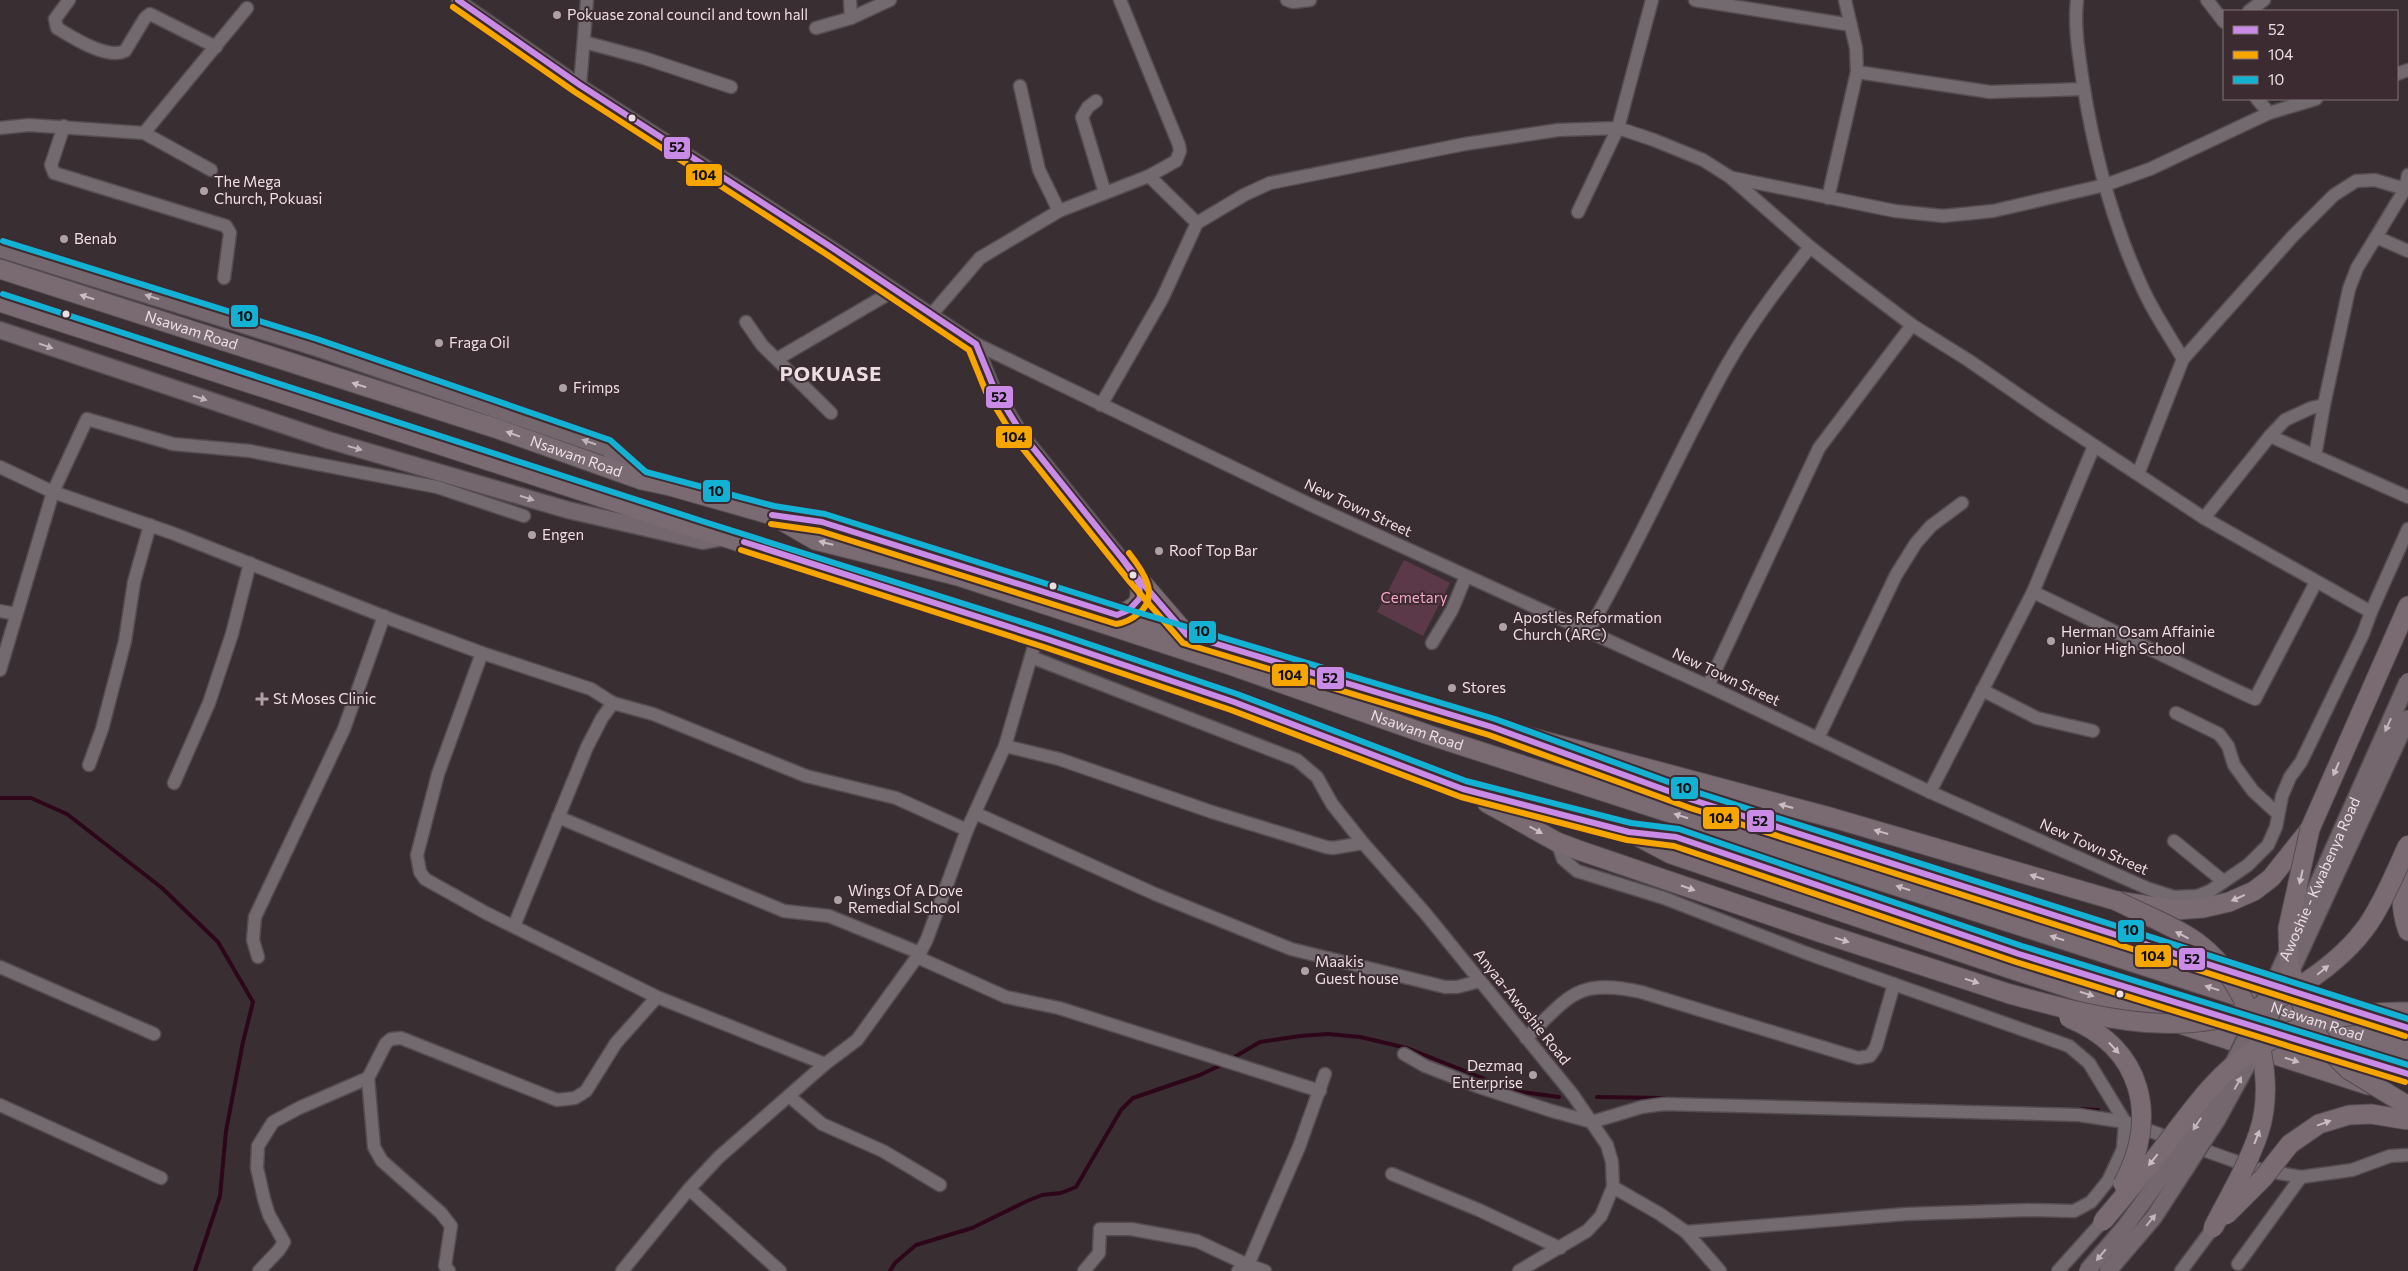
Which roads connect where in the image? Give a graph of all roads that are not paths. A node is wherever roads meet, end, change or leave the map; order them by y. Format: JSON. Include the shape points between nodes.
{"nodes":[{"id":1,"x":69,"y":0,"type":"edge"},
{"id":2,"x":458,"y":0,"type":"edge"},
{"id":3,"x":587,"y":0,"type":"edge"},
{"id":4,"x":850,"y":0,"type":"edge"},
{"id":5,"x":890,"y":0,"type":"edge"},
{"id":6,"x":1120,"y":0,"type":"edge"},
{"id":7,"x":1287,"y":0,"type":"edge"},
{"id":8,"x":1310,"y":0,"type":"edge"},
{"id":9,"x":1652,"y":0,"type":"edge"},
{"id":10,"x":1695,"y":0,"type":"edge"},
{"id":11,"x":1845,"y":0,"type":"edge"},
{"id":12,"x":2077,"y":0,"type":"edge"},
{"id":13,"x":2207,"y":0,"type":"edge"},
{"id":14,"x":2264,"y":0,"type":"edge"},
{"id":15,"x":246,"y":8,"type":"dead end"},
{"id":16,"x":2250,"y":10,"type":"edge"},
{"id":17,"x":851,"y":18,"type":"junction"},
{"id":18,"x":2223,"y":21,"type":"edge"},
{"id":19,"x":1851,"y":25,"type":"junction"},
{"id":20,"x":816,"y":28,"type":"dead end"},
{"id":21,"x":584,"y":42,"type":"junction"},
{"id":22,"x":216,"y":47,"type":"junction"},
{"id":23,"x":1857,"y":72,"type":"junction"},
{"id":24,"x":580,"y":85,"type":"junction"},
{"id":25,"x":1020,"y":86,"type":"dead end"},
{"id":26,"x":731,"y":87,"type":"dead end"},
{"id":27,"x":2084,"y":88,"type":"junction"},
{"id":28,"x":2258,"y":100,"type":"edge"},
{"id":29,"x":2313,"y":100,"type":"edge"},
{"id":30,"x":1096,"y":101,"type":"dead end"},
{"id":31,"x":2269,"y":113,"type":"junction"},
{"id":32,"x":64,"y":126,"type":"junction"},
{"id":33,"x":0,"y":128,"type":"edge"},
{"id":34,"x":1618,"y":128,"type":"junction"},
{"id":35,"x":144,"y":132,"type":"junction"},
{"id":36,"x":211,"y":170,"type":"dead end"},
{"id":37,"x":2408,"y":174,"type":"edge"},
{"id":38,"x":1149,"y":176,"type":"junction"},
{"id":39,"x":1730,"y":177,"type":"junction"},
{"id":40,"x":2105,"y":184,"type":"junction"},
{"id":41,"x":2405,"y":189,"type":"junction"},
{"id":42,"x":1105,"y":193,"type":"junction"},
{"id":43,"x":1828,"y":198,"type":"junction"},
{"id":44,"x":1059,"y":211,"type":"junction"},
{"id":45,"x":1578,"y":212,"type":"dead end"},
{"id":46,"x":1197,"y":223,"type":"junction"},
{"id":47,"x":2376,"y":237,"type":"junction"},
{"id":48,"x":1810,"y":247,"type":"junction"},
{"id":49,"x":0,"y":249,"type":"edge"},
{"id":50,"x":2408,"y":250,"type":"edge"},
{"id":51,"x":0,"y":269,"type":"edge"},
{"id":52,"x":224,"y":278,"type":"dead end"},
{"id":53,"x":894,"y":290,"type":"junction"},
{"id":54,"x":0,"y":302,"type":"edge"},
{"id":55,"x":930,"y":315,"type":"junction"},
{"id":56,"x":746,"y":322,"type":"dead end"},
{"id":57,"x":1912,"y":325,"type":"junction"},
{"id":58,"x":0,"y":330,"type":"edge"},
{"id":59,"x":976,"y":344,"type":"junction"},
{"id":60,"x":777,"y":359,"type":"junction"},
{"id":61,"x":2183,"y":359,"type":"junction"},
{"id":62,"x":1100,"y":405,"type":"junction"},
{"id":63,"x":2324,"y":405,"type":"junction"},
{"id":64,"x":831,"y":412,"type":"dead end"},
{"id":65,"x":2270,"y":436,"type":"junction"},
{"id":66,"x":2094,"y":446,"type":"junction"},
{"id":67,"x":2315,"y":456,"type":"junction"},
{"id":68,"x":0,"y":467,"type":"edge"},
{"id":69,"x":2138,"y":474,"type":"junction"},
{"id":70,"x":544,"y":478,"type":"junction"},
{"id":71,"x":642,"y":480,"type":"junction"},
{"id":72,"x":487,"y":486,"type":"junction"},
{"id":73,"x":53,"y":492,"type":"junction"},
{"id":74,"x":2408,"y":497,"type":"edge"},
{"id":75,"x":1962,"y":504,"type":"dead end"},
{"id":76,"x":524,"y":516,"type":"dead end"},
{"id":77,"x":772,"y":516,"type":"junction"},
{"id":78,"x":2204,"y":518,"type":"junction"},
{"id":79,"x":150,"y":525,"type":"junction"},
{"id":80,"x":2408,"y":529,"type":"edge"},
{"id":81,"x":726,"y":537,"type":"junction"},
{"id":82,"x":250,"y":564,"type":"junction"},
{"id":83,"x":1466,"y":576,"type":"junction"},
{"id":84,"x":1137,"y":577,"type":"junction"},
{"id":85,"x":2316,"y":582,"type":"junction"},
{"id":86,"x":2033,"y":592,"type":"junction"},
{"id":87,"x":2408,"y":606,"type":"edge"},
{"id":88,"x":0,"y":611,"type":"edge"},
{"id":89,"x":2371,"y":612,"type":"junction"},
{"id":90,"x":16,"y":614,"type":"junction"},
{"id":91,"x":1117,"y":614,"type":"junction"},
{"id":92,"x":384,"y":616,"type":"junction"},
{"id":93,"x":1588,"y":631,"type":"junction"},
{"id":94,"x":1187,"y":635,"type":"junction"},
{"id":95,"x":1037,"y":636,"type":"junction"},
{"id":96,"x":1432,"y":643,"type":"dead end"},
{"id":97,"x":482,"y":653,"type":"junction"},
{"id":98,"x":1031,"y":658,"type":"junction"},
{"id":99,"x":0,"y":670,"type":"edge"},
{"id":100,"x":2408,"y":681,"type":"edge"},
{"id":101,"x":1708,"y":686,"type":"junction"},
{"id":102,"x":1982,"y":690,"type":"junction"},
{"id":103,"x":613,"y":703,"type":"junction"},
{"id":104,"x":2176,"y":713,"type":"dead end"},
{"id":105,"x":2408,"y":718,"type":"edge"},
{"id":106,"x":1492,"y":727,"type":"junction"},
{"id":107,"x":2093,"y":731,"type":"dead end"},
{"id":108,"x":1818,"y":738,"type":"junction"},
{"id":109,"x":1005,"y":746,"type":"junction"},
{"id":110,"x":89,"y":766,"type":"dead end"},
{"id":111,"x":174,"y":783,"type":"dead end"},
{"id":112,"x":1463,"y":789,"type":"junction"},
{"id":113,"x":1930,"y":792,"type":"junction"},
{"id":114,"x":975,"y":813,"type":"junction"},
{"id":115,"x":2277,"y":813,"type":"junction"},
{"id":116,"x":558,"y":817,"type":"junction"},
{"id":117,"x":2310,"y":829,"type":"junction"},
{"id":118,"x":968,"y":830,"type":"junction"},
{"id":119,"x":1629,"y":832,"type":"junction"},
{"id":120,"x":2174,"y":841,"type":"dead end"},
{"id":121,"x":1557,"y":842,"type":"junction"},
{"id":122,"x":1362,"y":843,"type":"junction"},
{"id":123,"x":2408,"y":845,"type":"edge"},
{"id":124,"x":2408,"y":862,"type":"edge"},
{"id":125,"x":2223,"y":881,"type":"junction"},
{"id":126,"x":2118,"y":901,"type":"junction"},
{"id":127,"x":514,"y":926,"type":"junction"},
{"id":128,"x":2408,"y":931,"type":"edge"},
{"id":129,"x":919,"y":955,"type":"junction"},
{"id":130,"x":258,"y":957,"type":"dead end"},
{"id":131,"x":0,"y":967,"type":"edge"},
{"id":132,"x":1480,"y":981,"type":"junction"},
{"id":133,"x":1894,"y":984,"type":"junction"},
{"id":134,"x":2010,"y":994,"type":"junction"},
{"id":135,"x":657,"y":997,"type":"junction"},
{"id":136,"x":2408,"y":1012,"type":"edge"},
{"id":137,"x":2408,"y":1028,"type":"edge"},
{"id":138,"x":154,"y":1034,"type":"dead end"},
{"id":139,"x":1526,"y":1038,"type":"junction"},
{"id":140,"x":2408,"y":1051,"type":"edge"},
{"id":141,"x":1404,"y":1054,"type":"dead end"},
{"id":142,"x":825,"y":1064,"type":"junction"},
{"id":143,"x":1325,"y":1074,"type":"dead end"},
{"id":144,"x":2408,"y":1074,"type":"edge"},
{"id":145,"x":368,"y":1078,"type":"junction"},
{"id":146,"x":1320,"y":1090,"type":"junction"},
{"id":147,"x":790,"y":1097,"type":"junction"},
{"id":148,"x":2408,"y":1098,"type":"edge"},
{"id":149,"x":0,"y":1104,"type":"edge"},
{"id":150,"x":2408,"y":1106,"type":"edge"},
{"id":151,"x":2408,"y":1120,"type":"edge"},
{"id":152,"x":1592,"y":1122,"type":"junction"},
{"id":153,"x":2125,"y":1122,"type":"junction"},
{"id":154,"x":2408,"y":1155,"type":"edge"},
{"id":155,"x":1392,"y":1174,"type":"dead end"},
{"id":156,"x":2301,"y":1176,"type":"junction"},
{"id":157,"x":161,"y":1178,"type":"dead end"},
{"id":158,"x":940,"y":1185,"type":"dead end"},
{"id":159,"x":1613,"y":1187,"type":"junction"},
{"id":160,"x":689,"y":1189,"type":"junction"},
{"id":161,"x":2104,"y":1221,"type":"junction"},
{"id":162,"x":2213,"y":1228,"type":"junction"},
{"id":163,"x":1686,"y":1232,"type":"junction"},
{"id":164,"x":1560,"y":1248,"type":"junction"},
{"id":165,"x":2238,"y":1264,"type":"dead end"},
{"id":166,"x":1243,"y":1268,"type":"edge"},
{"id":167,"x":259,"y":1271,"type":"edge"},
{"id":168,"x":449,"y":1271,"type":"edge"},
{"id":169,"x":622,"y":1271,"type":"edge"},
{"id":170,"x":780,"y":1271,"type":"edge"},
{"id":171,"x":1084,"y":1271,"type":"edge"},
{"id":172,"x":1265,"y":1271,"type":"edge"},
{"id":173,"x":1519,"y":1271,"type":"edge"},
{"id":174,"x":1720,"y":1271,"type":"edge"},
{"id":175,"x":2058,"y":1271,"type":"edge"},
{"id":176,"x":2087,"y":1271,"type":"edge"},
{"id":177,"x":2108,"y":1271,"type":"edge"},
{"id":178,"x":2181,"y":1271,"type":"edge"}],
"edges":[{"from":1,"to":22,"type":"street","via":[[55,19],[57,28],[104,52],[125,51],[150,14]]},
{"from":2,"to":24,"type":"street","name":"New Town Street"},
{"from":3,"to":21,"type":"street"},
{"from":4,"to":17,"type":"street"},
{"from":5,"to":17,"type":"street"},
{"from":6,"to":38,"type":"street","via":[[1180,151],[1176,161]]},
{"from":7,"to":8,"type":"street"},
{"from":9,"to":34,"type":"street"},
{"from":10,"to":19,"type":"street"},
{"from":11,"to":19,"type":"street"},
{"from":12,"to":27,"type":"street","via":[[2076,32]]},
{"from":13,"to":18,"type":"street"},
{"from":14,"to":16,"type":"street"},
{"from":15,"to":22,"type":"street"},
{"from":17,"to":20,"type":"street"},
{"from":19,"to":23,"type":"street"},
{"from":21,"to":24,"type":"street"},
{"from":21,"to":26,"type":"street"},
{"from":22,"to":35,"type":"street"},
{"from":23,"to":27,"type":"street","via":[[1990,92]]},
{"from":23,"to":43,"type":"street"},
{"from":24,"to":53,"type":"street","name":"New Town Street"},
{"from":25,"to":44,"type":"street","via":[[1039,170]]},
{"from":27,"to":40,"type":"street"},
{"from":28,"to":31,"type":"street"},
{"from":29,"to":31,"type":"street"},
{"from":30,"to":42,"type":"street","via":[[1082,117]]},
{"from":31,"to":40,"type":"street","via":[[2180,156]]},
{"from":32,"to":33,"type":"street"},
{"from":32,"to":35,"type":"street"},
{"from":32,"to":52,"type":"street","via":[[51,165],[54,173],[226,226],[230,233]]},
{"from":34,"to":39,"type":"street","via":[[1703,160]]},
{"from":34,"to":45,"type":"street"},
{"from":34,"to":46,"type":"street","via":[[1549,131],[1465,144],[1270,183]]},
{"from":35,"to":36,"type":"street"},
{"from":37,"to":41,"type":"street"},
{"from":38,"to":42,"type":"street"},
{"from":38,"to":46,"type":"street"},
{"from":39,"to":43,"type":"street"},
{"from":39,"to":48,"type":"street"},
{"from":40,"to":43,"type":"street","via":[[1993,211],[1943,216]]},
{"from":40,"to":61,"type":"street","via":[[2125,248],[2142,288]]},
{"from":41,"to":47,"type":"street"},
{"from":41,"to":61,"type":"street","via":[[2375,180],[2356,181],[2334,195]]},
{"from":42,"to":44,"type":"street"},
{"from":44,"to":55,"type":"street","via":[[980,258]]},
{"from":46,"to":62,"type":"street","via":[[1162,299]]},
{"from":47,"to":50,"type":"street"},
{"from":47,"to":63,"type":"street","via":[[2357,268],[2349,289]]},
{"from":48,"to":57,"type":"street"},
{"from":48,"to":93,"type":"street","via":[[1768,300],[1728,365],[1656,500],[1616,585]]},
{"from":71,"to":49,"type":"main road","one_way":true,"via":[[607,448],[314,347]]},
{"from":71,"to":51,"type":"highway","name":"Nsawam Road","one_way":true,"via":[[498,429]]},
{"from":53,"to":55,"type":"street","name":"New Town Street"},
{"from":53,"to":60,"type":"street"},
{"from":54,"to":70,"type":"highway","name":"Nsawam Road"},
{"from":55,"to":59,"type":"street","name":"New Town Street"},
{"from":56,"to":60,"type":"street","via":[[762,345]]},
{"from":57,"to":66,"type":"street"},
{"from":57,"to":101,"type":"street","via":[[1819,448]]},
{"from":58,"to":72,"type":"main road","one_way":true,"via":[[328,440]]},
{"from":59,"to":62,"type":"street","name":"New Town Street"},
{"from":59,"to":84,"type":"street","via":[[994,388],[1022,434]]},
{"from":60,"to":64,"type":"street"},
{"from":61,"to":69,"type":"street"},
{"from":62,"to":83,"type":"street","name":"New Town Street"},
{"from":63,"to":65,"type":"street","via":[[2285,420]]},
{"from":63,"to":67,"type":"street"},
{"from":65,"to":67,"type":"street"},
{"from":65,"to":78,"type":"street"},
{"from":66,"to":69,"type":"street"},
{"from":66,"to":86,"type":"street"},
{"from":67,"to":74,"type":"street"},
{"from":68,"to":73,"type":"street"},
{"from":69,"to":78,"type":"street"},
{"from":70,"to":72,"type":"main road"},
{"from":70,"to":81,"type":"highway","name":"Nsawam Road"},
{"from":71,"to":77,"type":"highway","name":"Nsawam Road"},
{"from":72,"to":81,"type":"main road","one_way":true,"via":[[568,510],[703,541]]},
{"from":73,"to":76,"type":"street","via":[[87,419],[173,444],[250,451],[437,487]]},
{"from":73,"to":79,"type":"street"},
{"from":73,"to":90,"type":"street"},
{"from":75,"to":108,"type":"street","via":[[1931,526],[1896,575]]},
{"from":77,"to":91,"type":"highway","via":[[822,522]]},
{"from":140,"to":77,"type":"highway","name":"Nsawam Road","one_way":true,"via":[[1439,738],[958,576],[815,540]]},
{"from":78,"to":85,"type":"street"},
{"from":79,"to":82,"type":"street"},
{"from":79,"to":110,"type":"street","via":[[134,582],[125,641]]},
{"from":80,"to":89,"type":"street","name":"New Town Street"},
{"from":81,"to":95,"type":"highway","name":"Nsawam Road"},
{"from":82,"to":92,"type":"street"},
{"from":82,"to":111,"type":"street","via":[[232,634],[209,703]]},
{"from":83,"to":93,"type":"street","name":"New Town Street"},
{"from":83,"to":96,"type":"street","via":[[1452,610]]},
{"from":84,"to":91,"type":"highway","via":[[1141,589],[1138,604],[1132,610]]},
{"from":84,"to":94,"type":"highway"},
{"from":85,"to":86,"type":"street","via":[[2255,699]]},
{"from":85,"to":89,"type":"street"},
{"from":86,"to":102,"type":"street"},
{"from":87,"to":117,"type":"highway","one_way":true},
{"from":88,"to":90,"type":"street"},
{"from":89,"to":115,"type":"street","name":"New Town Street","via":[[2301,762],[2290,777]]},
{"from":90,"to":99,"type":"street"},
{"from":91,"to":94,"type":"highway"},
{"from":92,"to":97,"type":"street"},
{"from":92,"to":130,"type":"street","via":[[344,729],[255,917],[253,940]]},
{"from":93,"to":101,"type":"street","name":"New Town Street"},
{"from":94,"to":106,"type":"highway"},
{"from":95,"to":98,"type":"street"},
{"from":95,"to":112,"type":"highway","name":"Nsawam Road","via":[[1234,702]]},
{"from":97,"to":103,"type":"street","via":[[591,689]]},
{"from":97,"to":127,"type":"street","via":[[438,774],[417,863],[425,880],[432,886]]},
{"from":98,"to":109,"type":"street"},
{"from":98,"to":122,"type":"street","name":"Anyaa-Awoshie Road","via":[[1297,760],[1317,777],[1332,804]]},
{"from":100,"to":176,"type":"main road","name":"Awoshie - Kwabenya Road","one_way":true,"bridge":true,"via":[[2280,969],[2221,1088],[2176,1157],[2124,1228]]},
{"from":101,"to":108,"type":"street","name":"New Town Street"},
{"from":102,"to":107,"type":"street","via":[[2037,718]]},
{"from":102,"to":113,"type":"street"},
{"from":103,"to":116,"type":"street","via":[[586,747]]},
{"from":103,"to":118,"type":"street","via":[[653,714],[806,776],[896,798]]},
{"from":104,"to":115,"type":"street","via":[[2219,734],[2228,746],[2234,765],[2253,791]]},
{"from":177,"to":105,"type":"main road","name":"Awoshie - Kwabenya Road","one_way":true,"bridge":true,"via":[[2154,1217],[2217,1120],[2250,1060]]},
{"from":126,"to":106,"type":"highway","one_way":true,"via":[[1833,818]]},
{"from":106,"to":137,"type":"highway","via":[[1693,800]]},
{"from":108,"to":113,"type":"street","name":"New Town Street"},
{"from":109,"to":114,"type":"street"},
{"from":109,"to":122,"type":"street","via":[[1059,759],[1326,847]]},
{"from":112,"to":119,"type":"highway","name":"Nsawam Road"},
{"from":112,"to":121,"type":"highway","one_way":true},
{"from":113,"to":125,"type":"street","name":"New Town Street","via":[[2110,873],[2174,898],[2197,896]]},
{"from":114,"to":118,"type":"street"},
{"from":114,"to":132,"type":"street","via":[[1155,894],[1291,949],[1445,987]]},
{"from":115,"to":125,"type":"street","name":"New Town Street","via":[[2276,827],[2268,845]]},
{"from":116,"to":127,"type":"street"},
{"from":116,"to":129,"type":"street","via":[[784,911],[829,916]]},
{"from":117,"to":126,"type":"highway","one_way":true,"bridge":true,"via":[[2271,878],[2229,902],[2176,910]]},
{"from":117,"to":150,"type":"highway","one_way":true,"bridge":true,"via":[[2288,928],[2289,966],[2308,1022],[2349,1070]]},
{"from":118,"to":129,"type":"street"},
{"from":119,"to":144,"type":"highway","name":"Nsawam Road","via":[[1676,837],[2019,954]]},
{"from":119,"to":148,"type":"highway","one_way":true,"via":[[1671,854]]},
{"from":120,"to":125,"type":"street"},
{"from":121,"to":133,"type":"street","via":[[1563,859],[1577,871],[1664,898]]},
{"from":121,"to":134,"type":"highway","one_way":true},
{"from":122,"to":132,"type":"street","name":"Anyaa-Awoshie Road"},
{"from":134,"to":123,"type":"highway","one_way":true,"bridge":true,"via":[[2067,1010],[2147,1024],[2215,1021],[2270,1004],[2320,972],[2368,924]]},
{"from":124,"to":128,"type":"highway","via":[[2402,897]]},
{"from":162,"to":126,"type":"highway","one_way":true,"bridge":true,"via":[[2260,1130],[2264,1065],[2256,1030],[2246,1005],[2217,961],[2198,943]]},
{"from":127,"to":135,"type":"street"},
{"from":129,"to":142,"type":"street","via":[[857,1040]]},
{"from":129,"to":146,"type":"street","via":[[1006,997],[1059,1008]]},
{"from":131,"to":138,"type":"street"},
{"from":132,"to":139,"type":"street","name":"Anyaa-Awoshie Road"},
{"from":133,"to":139,"type":"street","via":[[1876,1047],[1870,1056],[1858,1058],[1617,987],[1586,988],[1573,994]]},
{"from":133,"to":153,"type":"street","via":[[2069,1046],[2089,1063]]},
{"from":134,"to":161,"type":"highway","one_way":true,"bridge":true,"via":[[2089,1026],[2112,1044],[2129,1064],[2142,1106],[2141,1139],[2134,1165]]},
{"from":135,"to":142,"type":"street"},
{"from":135,"to":145,"type":"street","via":[[616,1043],[586,1091],[576,1098],[557,1100],[396,1037],[386,1043]]},
{"from":136,"to":161,"type":"highway","one_way":true,"bridge":true,"via":[[2354,1014],[2294,1030],[2253,1050],[2220,1077],[2194,1106]]},
{"from":139,"to":152,"type":"street","name":"Anyaa-Awoshie Road"},
{"from":141,"to":152,"type":"street","via":[[1425,1066],[1479,1087]]},
{"from":142,"to":147,"type":"street"},
{"from":143,"to":146,"type":"street"},
{"from":145,"to":167,"type":"street","via":[[272,1122],[258,1146],[257,1168],[264,1199],[284,1242]]},
{"from":145,"to":168,"type":"street","via":[[377,1155],[451,1226],[445,1266]]},
{"from":146,"to":166,"type":"street"},
{"from":147,"to":158,"type":"street","via":[[822,1124],[883,1151]]},
{"from":147,"to":160,"type":"street","via":[[728,1149]]},
{"from":149,"to":157,"type":"street"},
{"from":162,"to":151,"type":"highway","one_way":true,"bridge":true,"via":[[2263,1178],[2290,1144],[2319,1124],[2349,1115],[2371,1114]]},
{"from":152,"to":153,"type":"street","via":[[1642,1106],[1664,1104],[2079,1115]]},
{"from":152,"to":159,"type":"street","name":"Anyaa-Awoshie Road","via":[[1607,1145],[1612,1162]]},
{"from":153,"to":156,"type":"street","via":[[2257,1169]]},
{"from":153,"to":163,"type":"street","via":[[2123,1149],[2108,1181],[2091,1202],[2074,1211],[1906,1214]]},
{"from":154,"to":156,"type":"street","via":[[2390,1156],[2352,1170]]},
{"from":155,"to":164,"type":"street"},
{"from":156,"to":165,"type":"street"},
{"from":159,"to":163,"type":"street"},
{"from":159,"to":164,"type":"street","name":"Anyaa-Awoshie Road","via":[[1601,1216],[1587,1231]]},
{"from":160,"to":169,"type":"street"},
{"from":160,"to":170,"type":"street"},
{"from":161,"to":175,"type":"street"},
{"from":162,"to":178,"type":"street"},
{"from":163,"to":174,"type":"street"},
{"from":164,"to":173,"type":"street","name":"Anyaa-Awoshie Road"},
{"from":166,"to":171,"type":"street","via":[[1197,1241],[1131,1229],[1100,1229],[1099,1252]]},
{"from":166,"to":172,"type":"street"}]}
